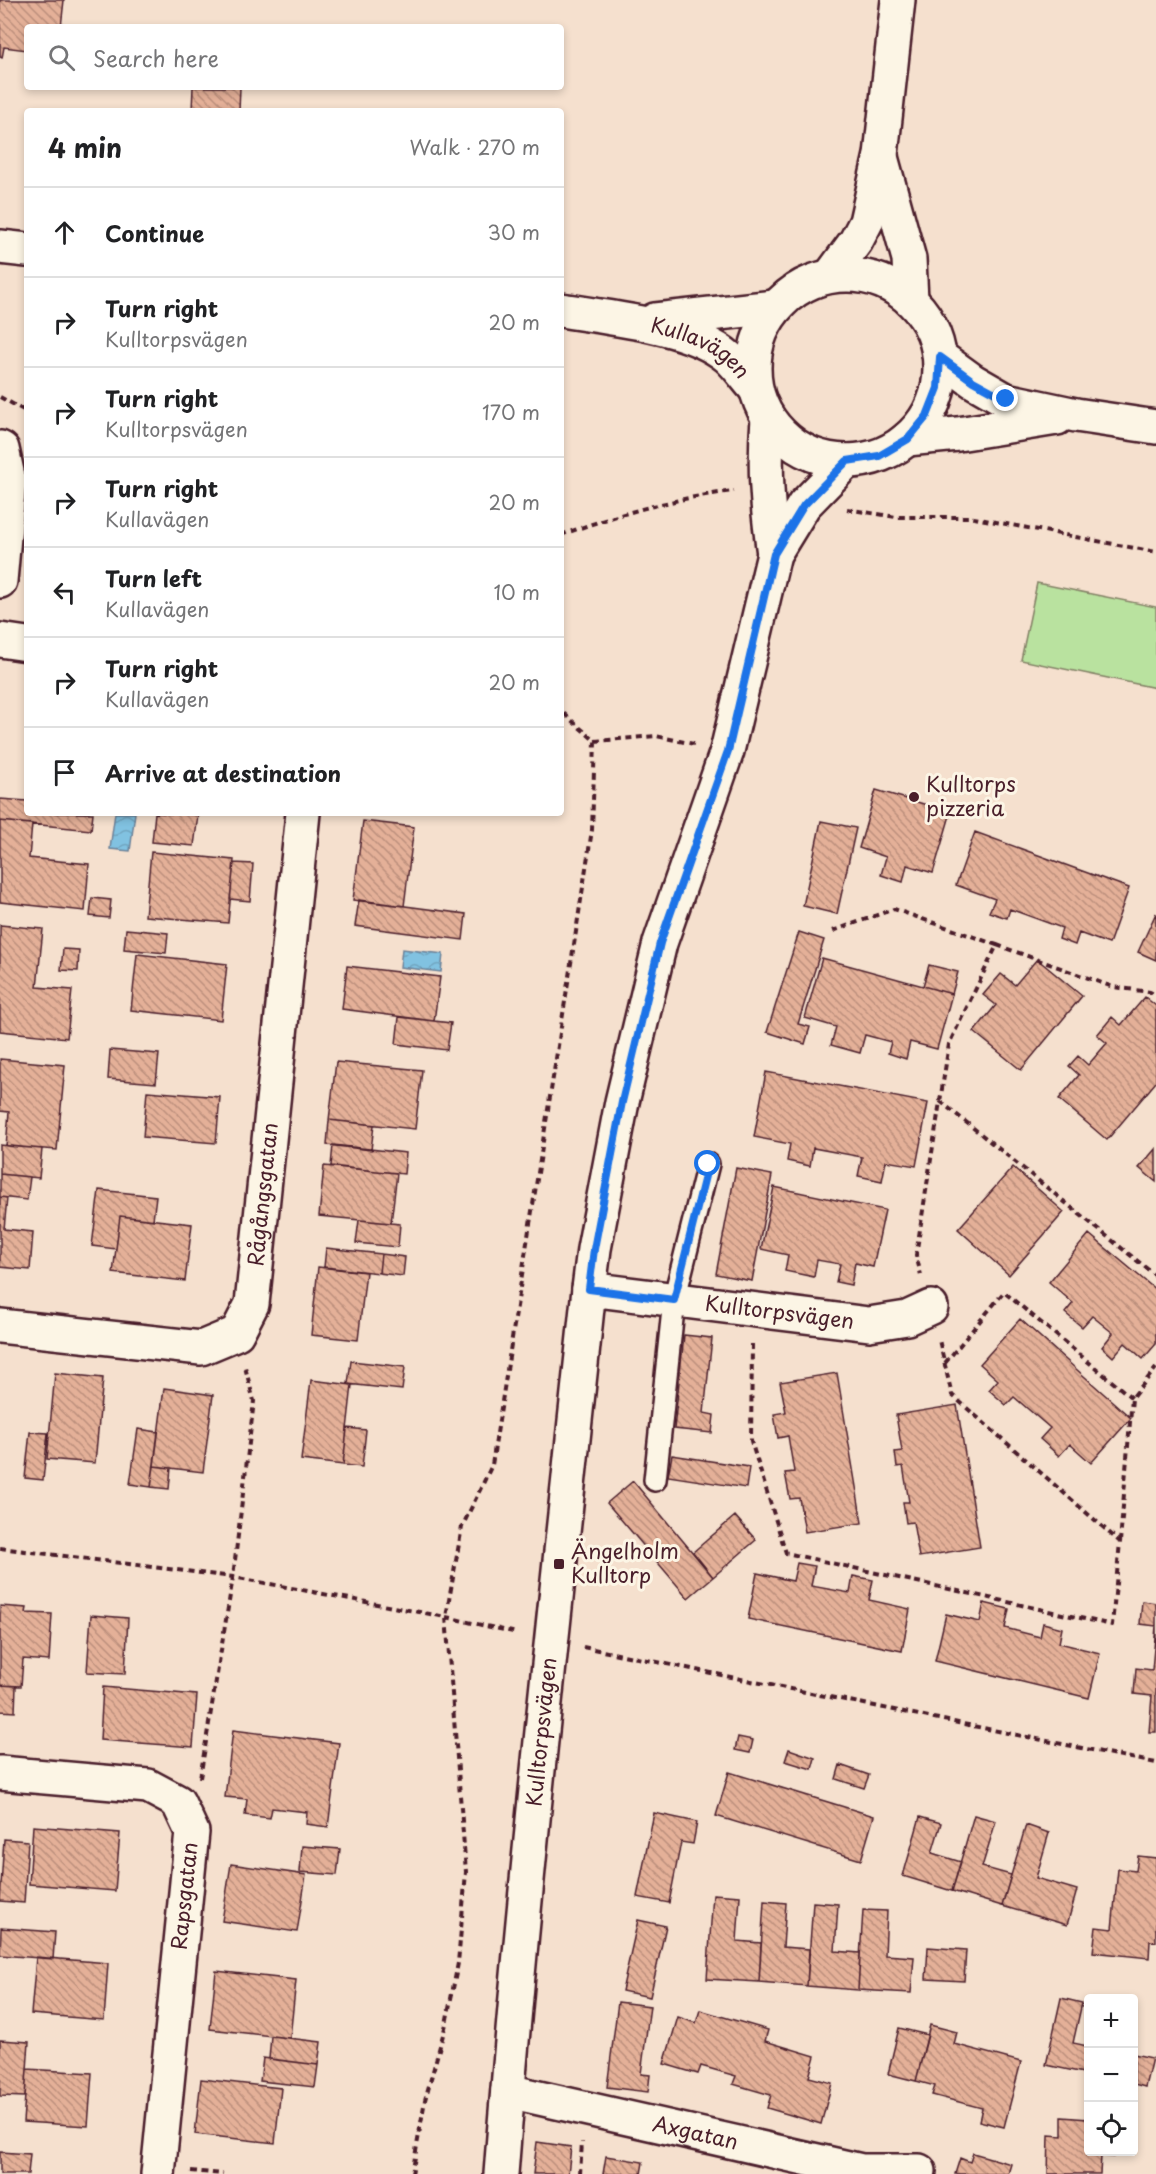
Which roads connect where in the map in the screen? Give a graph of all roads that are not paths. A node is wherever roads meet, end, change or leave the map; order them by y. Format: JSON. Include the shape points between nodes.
{"nodes":[{"id":1,"x":898,"y":0,"type":"edge"},
{"id":2,"x":881,"y":155,"type":"junction"},
{"id":3,"x":0,"y":248,"type":"edge"},
{"id":4,"x":24,"y":250,"type":"edge"},
{"id":5,"x":831,"y":275,"type":"junction"},
{"id":6,"x":911,"y":300,"type":"junction"},
{"id":7,"x":775,"y":307,"type":"junction"},
{"id":8,"x":564,"y":311,"type":"edge"},
{"id":9,"x":635,"y":323,"type":"junction"},
{"id":10,"x":940,"y":357,"type":"junction"},
{"id":11,"x":755,"y":388,"type":"junction"},
{"id":12,"x":1076,"y":415,"type":"junction"},
{"id":13,"x":768,"y":418,"type":"junction"},
{"id":14,"x":1156,"y":427,"type":"edge"},
{"id":15,"x":908,"y":439,"type":"junction"},
{"id":16,"x":1,"y":448,"type":"edge"},
{"id":17,"x":847,"y":461,"type":"junction"},
{"id":18,"x":774,"y":554,"type":"junction"},
{"id":19,"x":0,"y":581,"type":"edge"},
{"id":20,"x":0,"y":640,"type":"edge"},
{"id":21,"x":24,"y":644,"type":"edge"},
{"id":22,"x":303,"y":816,"type":"edge"},
{"id":23,"x":708,"y":1164,"type":"dead end"},
{"id":24,"x":589,"y":1289,"type":"junction"},
{"id":25,"x":674,"y":1300,"type":"junction"},
{"id":26,"x":931,"y":1307,"type":"road end"},
{"id":27,"x":0,"y":1326,"type":"edge"},
{"id":28,"x":655,"y":1480,"type":"dead end"},
{"id":29,"x":0,"y":1773,"type":"edge"},
{"id":30,"x":508,"y":2091,"type":"junction"},
{"id":31,"x":919,"y":2171,"type":"dead end"},
{"id":32,"x":158,"y":2174,"type":"edge"},
{"id":33,"x":501,"y":2174,"type":"edge"}],
"edges":[{"from":1,"to":2,"type":"street"},
{"from":2,"to":5,"type":"street","via":[[866,222]]},
{"from":2,"to":6,"type":"street","via":[[909,259]]},
{"from":3,"to":4,"type":"street"},
{"from":5,"to":6,"type":"street","name":"Kullavägen","via":[[860,275],[888,283]]},
{"from":5,"to":7,"type":"street","name":"Kullavägen","via":[[800,286]]},
{"from":6,"to":10,"type":"street","name":"Kullavägen","via":[[931,326]]},
{"from":7,"to":9,"type":"street","name":"Kullavägen"},
{"from":7,"to":11,"type":"street","name":"Kullavägen","via":[[760,331],[753,359]]},
{"from":8,"to":9,"type":"street","name":"Kullavägen"},
{"from":9,"to":11,"type":"street","name":"Kullavägen","via":[[697,338],[728,357]]},
{"from":10,"to":12,"type":"street","name":"Kullavägen","via":[[1006,399]]},
{"from":10,"to":15,"type":"street","name":"Kullavägen","via":[[938,388],[927,416]]},
{"from":11,"to":13,"type":"street","name":"Kullavägen"},
{"from":12,"to":14,"type":"street","name":"Kullavägen"},
{"from":12,"to":15,"type":"street","name":"Kullavägen"},
{"from":13,"to":17,"type":"street","name":"Kullavägen","via":[[802,450],[824,459]]},
{"from":13,"to":18,"type":"street","name":"Kulltorpsvägen","via":[[766,500]]},
{"from":15,"to":17,"type":"street","name":"Kullavägen","via":[[879,456]]},
{"from":16,"to":19,"type":"street","via":[[9,481]]},
{"from":17,"to":18,"type":"street","name":"Kulltorpsvägen","via":[[804,505]]},
{"from":18,"to":24,"type":"street","name":"Kulltorpsvägen","via":[[728,751],[660,943],[622,1102]]},
{"from":20,"to":21,"type":"street"},
{"from":22,"to":27,"type":"street","name":"Rågångsgatan","via":[[252,1304],[237,1333],[201,1348]]},
{"from":23,"to":25,"type":"lane"},
{"from":24,"to":25,"type":"street","name":"Kulltorpsvägen"},
{"from":24,"to":30,"type":"street","name":"Kulltorpsvägen","via":[[550,1641]]},
{"from":25,"to":26,"type":"street","name":"Kulltorpsvägen","via":[[869,1324],[907,1318]]},
{"from":25,"to":28,"type":"lane"},
{"from":29,"to":32,"type":"street","name":"Rapsgatan","via":[[148,1786],[177,1802],[192,1832]]},
{"from":30,"to":31,"type":"street","name":"Axgatan","via":[[862,2171]]},
{"from":30,"to":33,"type":"street","name":"Kulltorpsvägen"}]}
